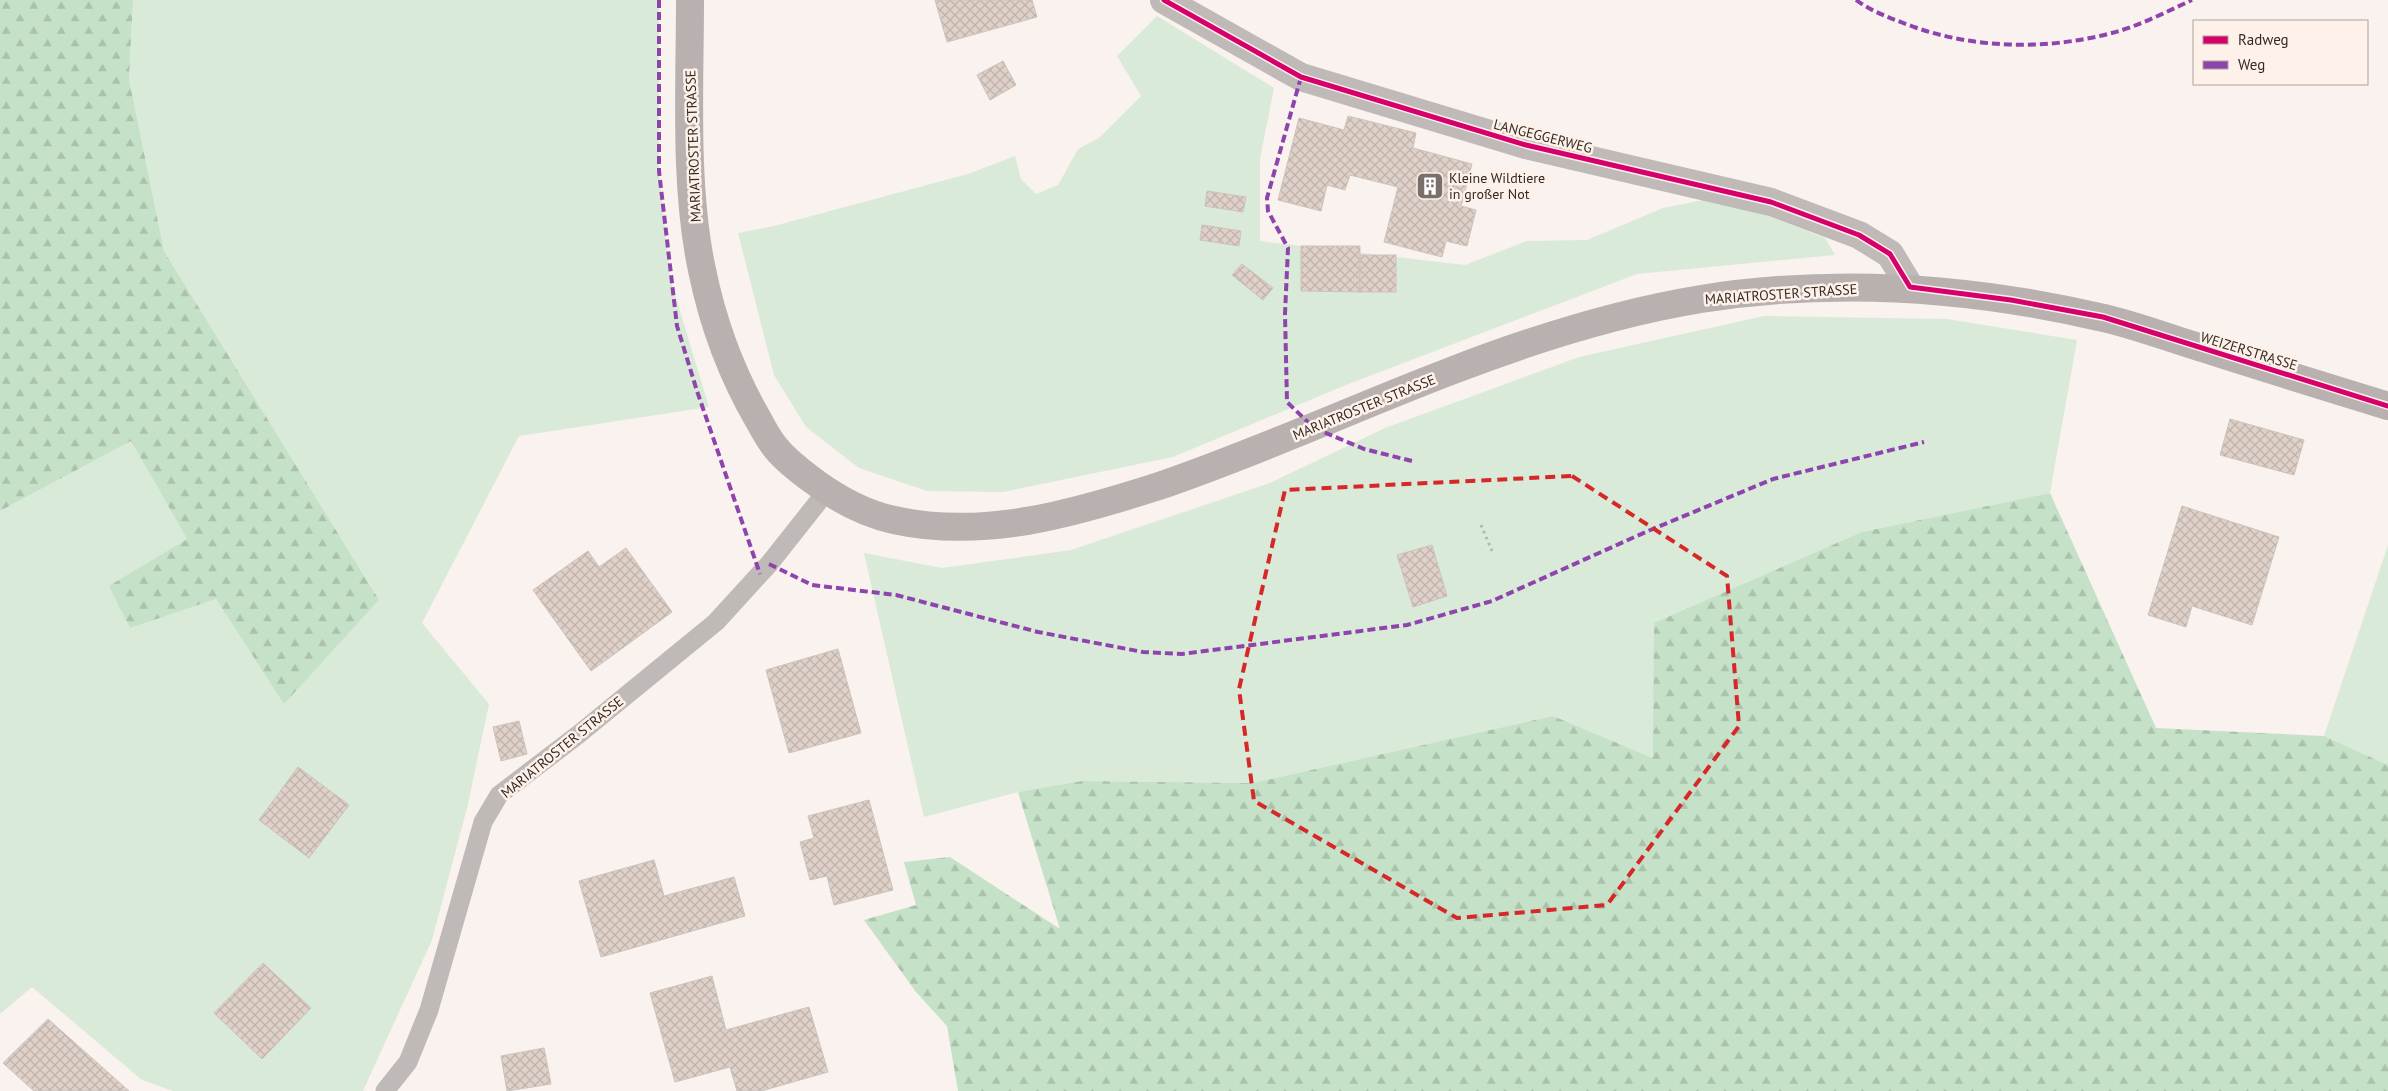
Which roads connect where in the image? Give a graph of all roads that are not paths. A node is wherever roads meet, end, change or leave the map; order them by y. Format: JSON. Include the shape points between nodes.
{"nodes":[{"id":1,"x":690,"y":0,"type":"edge"},
{"id":2,"x":1164,"y":0,"type":"edge"},
{"id":3,"x":1910,"y":288,"type":"junction"},
{"id":4,"x":2103,"y":317,"type":"joint"},
{"id":5,"x":2388,"y":406,"type":"edge"},
{"id":6,"x":826,"y":492,"type":"junction"},
{"id":7,"x":385,"y":1091,"type":"edge"}],
"edges":[{"from":1,"to":6,"type":"main road","name":"MARIATROSTER STRASSE","via":[[694,209],[700,266],[720,339],[740,388],[773,445]]},
{"from":2,"to":3,"type":"street","name":"LANGEGGERWEG","via":[[1301,77],[1526,145],[1771,202],[1859,235],[1890,254]]},
{"from":3,"to":4,"type":"main road","name":"MARIATROSTER STRASSE","via":[[2011,300]]},
{"from":3,"to":6,"type":"main road","name":"MARIATROSTER STRASSE","via":[[1763,292],[1701,299],[1624,316],[1455,369],[1195,474],[1083,510],[992,526],[955,527],[897,521],[857,508]]},
{"from":4,"to":5,"type":"main road","name":"WEIZERSTRASSE"},
{"from":6,"to":7,"type":"lane","name":"MARIATROSTER STRASSE","via":[[769,564],[716,622],[500,795],[483,822],[429,1010],[408,1062]]}]}
